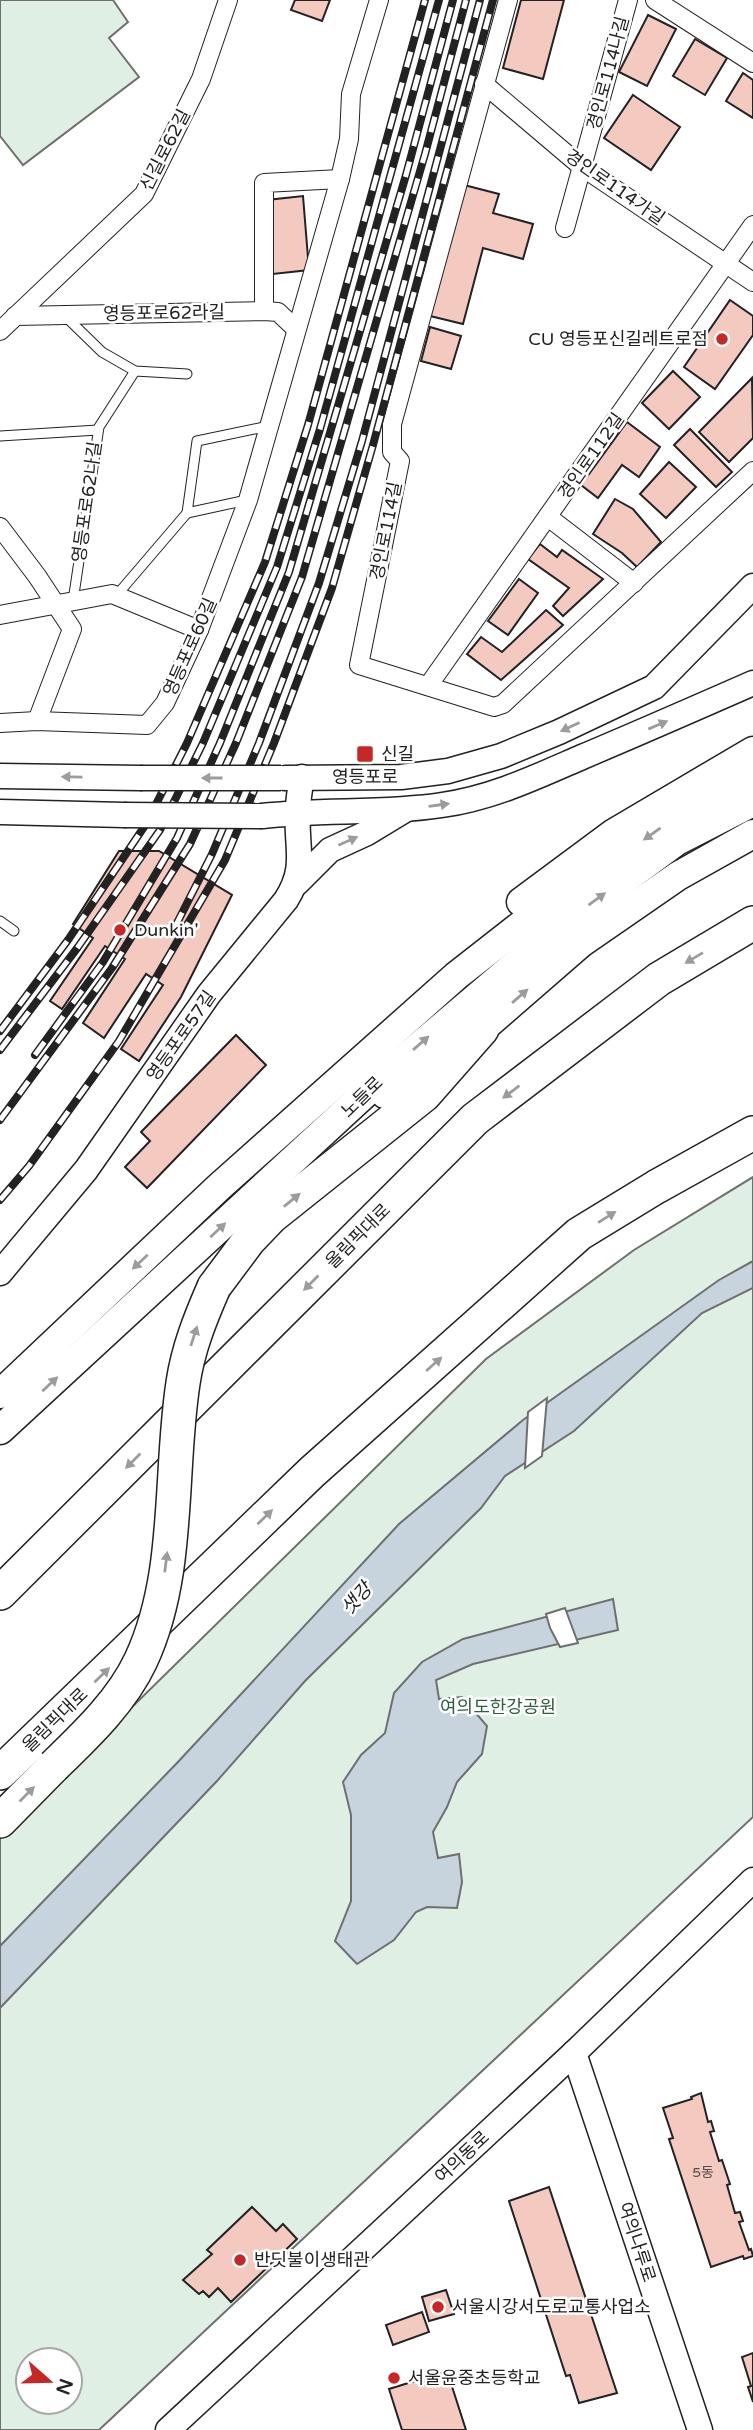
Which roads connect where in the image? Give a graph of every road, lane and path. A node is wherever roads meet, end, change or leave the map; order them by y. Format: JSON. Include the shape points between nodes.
{"nodes":[{"id":1,"x":228,"y":0,"type":"edge"},
{"id":2,"x":379,"y":0,"type":"edge"},
{"id":3,"x":508,"y":0,"type":"edge"},
{"id":4,"x":628,"y":0,"type":"edge"},
{"id":5,"x":654,"y":0,"type":"edge"},
{"id":6,"x":753,"y":63,"type":"edge"},
{"id":7,"x":484,"y":84,"type":"junction"},
{"id":8,"x":582,"y":167,"type":"junction"},
{"id":9,"x":340,"y":179,"type":"junction"},
{"id":10,"x":753,"y":225,"type":"edge"},
{"id":11,"x":565,"y":228,"type":"dead end"},
{"id":12,"x":726,"y":264,"type":"junction"},
{"id":13,"x":753,"y":282,"type":"edge"},
{"id":14,"x":264,"y":311,"type":"junction"},
{"id":15,"x":64,"y":315,"type":"junction"},
{"id":16,"x":15,"y":316,"type":"junction"},
{"id":17,"x":296,"y":329,"type":"junction"},
{"id":18,"x":0,"y":331,"type":"edge"},
{"id":19,"x":135,"y":372,"type":"junction"},
{"id":20,"x":187,"y":374,"type":"dead end"},
{"id":21,"x":269,"y":426,"type":"junction"},
{"id":22,"x":98,"y":430,"type":"junction"},
{"id":23,"x":0,"y":436,"type":"edge"},
{"id":24,"x":753,"y":471,"type":"edge"},
{"id":25,"x":248,"y":500,"type":"junction"},
{"id":26,"x":187,"y":513,"type":"junction"},
{"id":27,"x":548,"y":517,"type":"junction"},
{"id":28,"x":0,"y":527,"type":"edge"},
{"id":29,"x":634,"y":583,"type":"junction"},
{"id":30,"x":753,"y":586,"type":"edge"},
{"id":31,"x":116,"y":596,"type":"junction"},
{"id":32,"x":64,"y":603,"type":"junction"},
{"id":33,"x":0,"y":615,"type":"edge"},
{"id":34,"x":199,"y":630,"type":"junction"},
{"id":35,"x":753,"y":683,"type":"edge"},
{"id":36,"x":428,"y":686,"type":"junction"},
{"id":37,"x":654,"y":687,"type":"junction"},
{"id":38,"x":37,"y":721,"type":"junction"},
{"id":39,"x":0,"y":723,"type":"edge"},
{"id":40,"x":753,"y":751,"type":"edge"},
{"id":41,"x":572,"y":761,"type":"junction"},
{"id":42,"x":753,"y":775,"type":"edge"},
{"id":43,"x":0,"y":776,"type":"edge"},
{"id":44,"x":291,"y":778,"type":"junction"},
{"id":45,"x":753,"y":802,"type":"edge"},
{"id":46,"x":407,"y":809,"type":"junction"},
{"id":47,"x":0,"y":812,"type":"edge"},
{"id":48,"x":297,"y":812,"type":"junction"},
{"id":49,"x":753,"y":834,"type":"edge"},
{"id":50,"x":297,"y":883,"type":"junction"},
{"id":51,"x":0,"y":921,"type":"edge"},
{"id":52,"x":753,"y":923,"type":"edge"},
{"id":53,"x":15,"y":931,"type":"dead end"},
{"id":54,"x":482,"y":1029,"type":"junction"},
{"id":55,"x":753,"y":1133,"type":"edge"},
{"id":56,"x":324,"y":1134,"type":"junction"},
{"id":57,"x":219,"y":1187,"type":"junction"},
{"id":58,"x":0,"y":1273,"type":"edge"},
{"id":59,"x":29,"y":1366,"type":"junction"},
{"id":60,"x":0,"y":1377,"type":"edge"},
{"id":61,"x":0,"y":1394,"type":"edge"},
{"id":62,"x":0,"y":1430,"type":"edge"},
{"id":63,"x":0,"y":1592,"type":"edge"},
{"id":64,"x":0,"y":1773,"type":"edge"},
{"id":65,"x":0,"y":1821,"type":"edge"},
{"id":66,"x":753,"y":1880,"type":"edge"},
{"id":67,"x":574,"y":2053,"type":"junction"},
{"id":68,"x":168,"y":2430,"type":"edge"},
{"id":69,"x":700,"y":2430,"type":"edge"}],
"edges":[{"from":1,"to":16,"type":"street","name":"신길로62길","via":[[201,79],[144,194]]},
{"from":2,"to":9,"type":"street","name":"영등포로60길","via":[[351,94],[349,139]]},
{"from":3,"to":7,"type":"street","name":"경인로114길"},
{"from":4,"to":8,"type":"street","name":"경인로114나길"},
{"from":5,"to":6,"type":"street"},
{"from":7,"to":8,"type":"street","name":"경인로114가길"},
{"from":7,"to":36,"type":"street","name":"경인로114길","via":[[392,424],[392,452],[400,461],[359,665]]},
{"from":8,"to":11,"type":"street","name":"경인로114나길"},
{"from":8,"to":12,"type":"street","name":"경인로114가길"},
{"from":9,"to":14,"type":"street","via":[[264,183]]},
{"from":9,"to":17,"type":"street","name":"영등포로60길"},
{"from":10,"to":12,"type":"street","name":"경인로112길"},
{"from":12,"to":13,"type":"street","name":"경인로114가길"},
{"from":12,"to":27,"type":"street","name":"경인로112길"},
{"from":14,"to":15,"type":"street","name":"영등포로62라길"},
{"from":14,"to":17,"type":"street","name":"영등포로62라길","via":[[278,312]]},
{"from":15,"to":16,"type":"street","name":"영등포로62라길"},
{"from":15,"to":19,"type":"lane","name":"영등포로62라길","via":[[102,352]]},
{"from":16,"to":18,"type":"street","name":"신길로62길"},
{"from":17,"to":21,"type":"street","name":"영등포로60길"},
{"from":19,"to":20,"type":"lane","name":"영등포로62라길"},
{"from":19,"to":22,"type":"lane","name":"영등포로62나길"},
{"from":21,"to":25,"type":"street","name":"영등포로60길"},
{"from":21,"to":26,"type":"lane","via":[[197,441]]},
{"from":22,"to":23,"type":"lane"},
{"from":22,"to":32,"type":"lane","name":"영등포로62나길"},
{"from":24,"to":29,"type":"street","name":"경인로114길"},
{"from":25,"to":26,"type":"lane"},
{"from":25,"to":34,"type":"street","name":"영등포로60길"},
{"from":26,"to":31,"type":"lane"},
{"from":27,"to":29,"type":"street"},
{"from":27,"to":36,"type":"street","name":"경인로112길"},
{"from":28,"to":32,"type":"street"},
{"from":29,"to":36,"type":"street","name":"경인로114길","via":[[503,704],[494,707]]},
{"from":30,"to":37,"type":"main road","name":"영등포로"},
{"from":31,"to":32,"type":"street"},
{"from":31,"to":34,"type":"street"},
{"from":32,"to":33,"type":"street"},
{"from":32,"to":38,"type":"street","via":[[72,629]]},
{"from":34,"to":38,"type":"street","name":"영등포로60길","via":[[165,704],[147,725]]},
{"from":41,"to":35,"type":"main road","name":"영등포로","one_way":true},
{"from":37,"to":41,"type":"main road"},
{"from":37,"to":44,"type":"main road","name":"영등포로","one_way":true,"via":[[559,732],[448,771],[401,778]]},
{"from":38,"to":39,"type":"street","name":"영등포로60길"},
{"from":40,"to":57,"type":"main road","via":[[614,833],[514,908],[384,1019]]},
{"from":46,"to":41,"type":"main road","name":"영등포로","one_way":true,"via":[[487,796]]},
{"from":42,"to":57,"type":"main road","name":"노들로","one_way":true,"via":[[679,815],[534,915],[456,976]]},
{"from":44,"to":43,"type":"main road","name":"영등포로","one_way":true,"bridge":true},
{"from":44,"to":48,"type":"main road"},
{"from":56,"to":45,"type":"main road","name":"노들로","one_way":true,"via":[[384,1076],[556,930],[677,841]]},
{"from":46,"to":48,"type":"main road","name":"영등포로"},
{"from":50,"to":46,"type":"main road","name":"영등포로57길","one_way":true,"via":[[330,850]]},
{"from":47,"to":48,"type":"main road","name":"영등포로","bridge":true,"via":[[262,816]]},
{"from":48,"to":50,"type":"main road"},
{"from":54,"to":49,"type":"main road","one_way":true,"via":[[581,943],[678,876]]},
{"from":50,"to":58,"type":"main road","name":"영등포로57길","via":[[209,995],[86,1170]]},
{"from":51,"to":53,"type":"lane"},
{"from":52,"to":63,"type":"highway","name":"올림픽대로","one_way":true,"via":[[659,979],[475,1119]]},
{"from":54,"to":56,"type":"main road"},
{"from":65,"to":54,"type":"highway","one_way":true,"bridge":true,"via":[[83,1739],[114,1703],[141,1660],[161,1600],[183,1383],[193,1336],[214,1287],[271,1217],[424,1095]]},
{"from":64,"to":55,"type":"highway","name":"올림픽대로","one_way":true,"via":[[312,1472],[579,1234]]},
{"from":62,"to":56,"type":"main road","name":"노들로","one_way":true},
{"from":57,"to":59,"type":"main road","name":"노들로","one_way":true},
{"from":59,"to":60,"type":"main road"},
{"from":59,"to":61,"type":"main road","name":"노들로"},
{"from":66,"to":67,"type":"main road","name":"여의동로"},
{"from":67,"to":68,"type":"main road","name":"여의동로"},
{"from":67,"to":69,"type":"main road","name":"여의나루로"}]}
